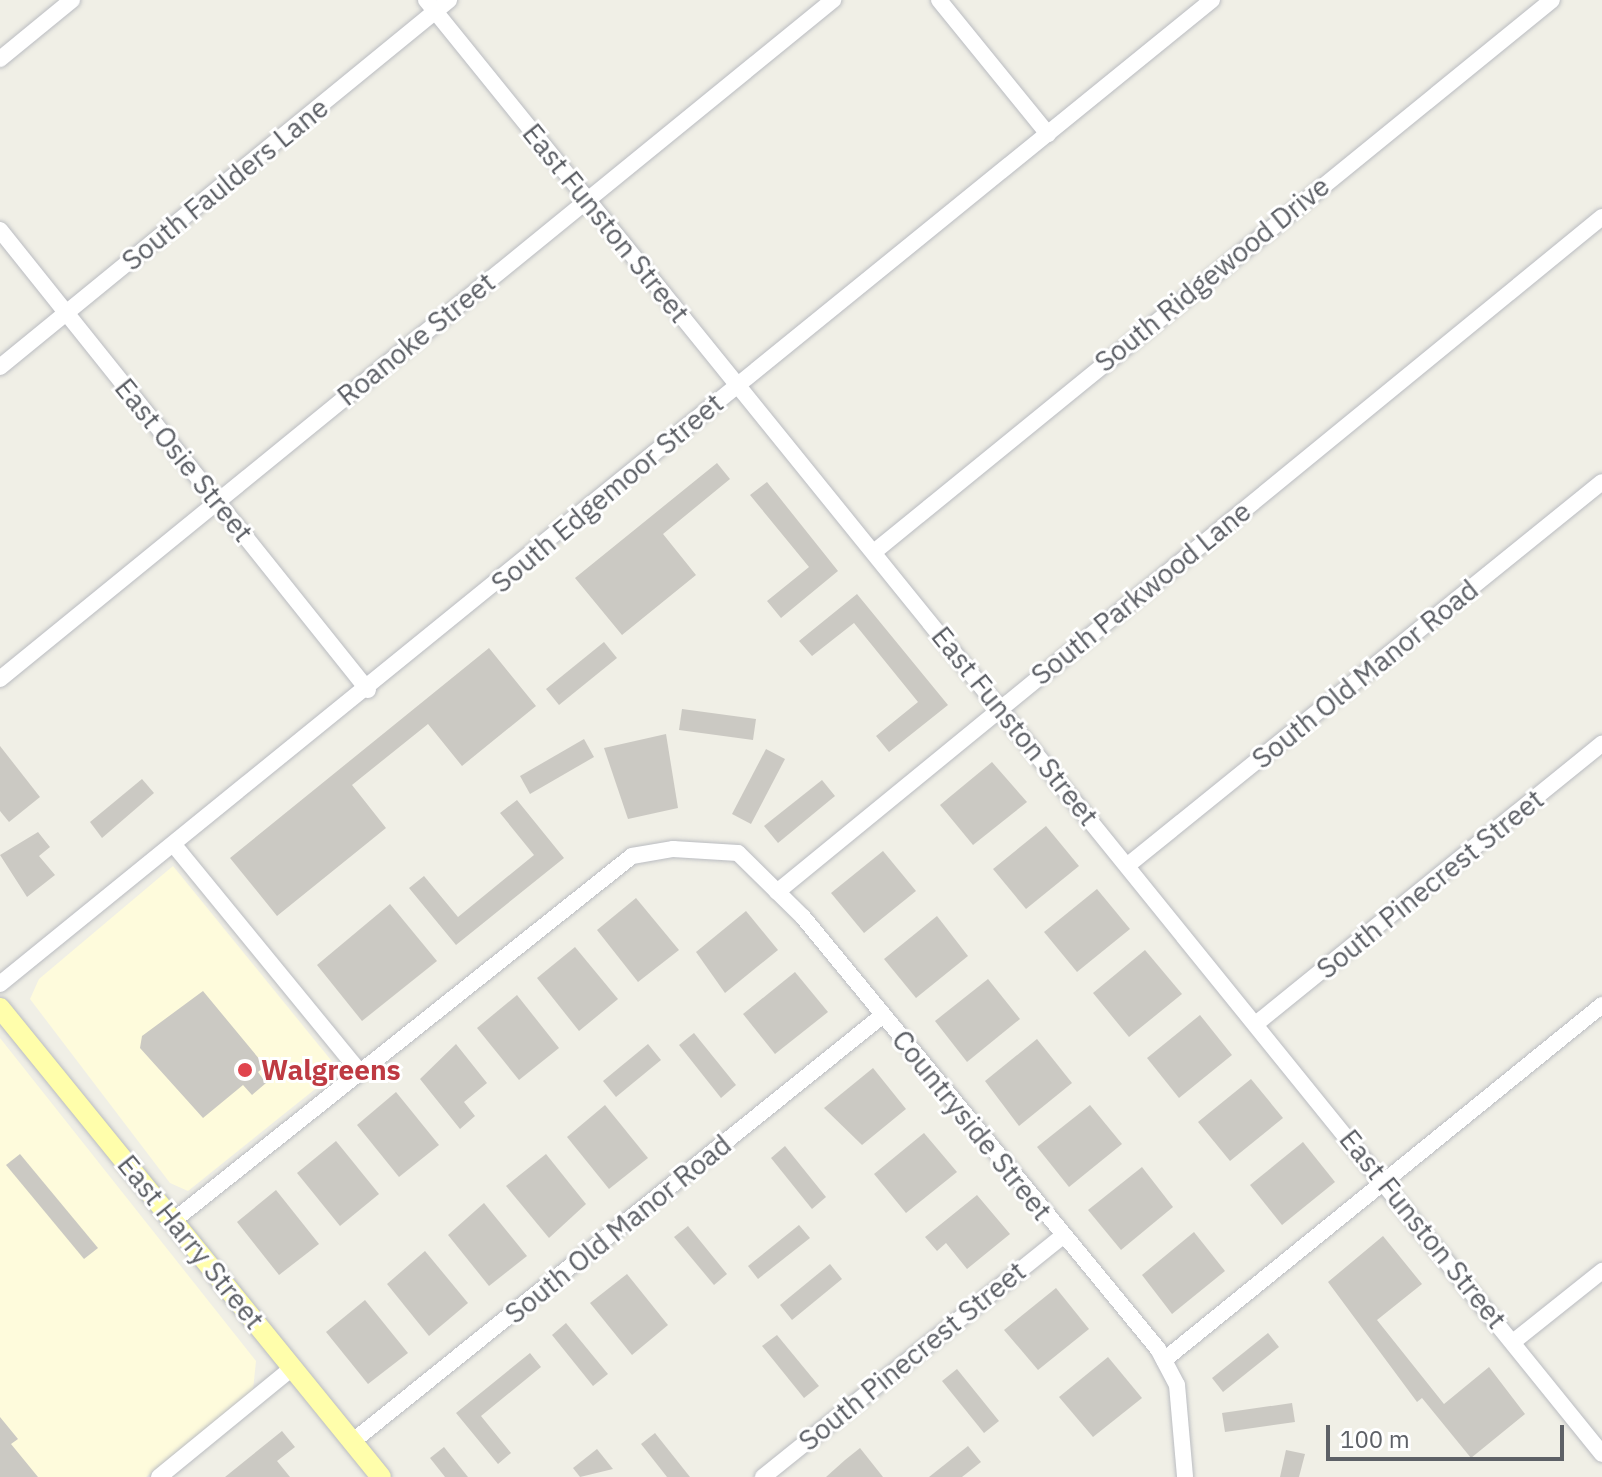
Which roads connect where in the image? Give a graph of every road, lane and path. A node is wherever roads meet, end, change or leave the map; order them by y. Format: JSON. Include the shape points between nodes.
{"nodes":[{"id":1,"x":72,"y":0,"type":"edge"},
{"id":2,"x":449,"y":0,"type":"edge"},
{"id":3,"x":833,"y":0,"type":"edge"},
{"id":4,"x":939,"y":0,"type":"edge"},
{"id":5,"x":1212,"y":0,"type":"edge"},
{"id":6,"x":1552,"y":0,"type":"edge"},
{"id":7,"x":430,"y":6,"type":"edge"},
{"id":8,"x":0,"y":59,"type":"edge"},
{"id":9,"x":1048,"y":134,"type":"junction"},
{"id":10,"x":587,"y":200,"type":"junction"},
{"id":11,"x":1602,"y":217,"type":"edge"},
{"id":12,"x":0,"y":230,"type":"edge"},
{"id":13,"x":67,"y":314,"type":"junction"},
{"id":14,"x":0,"y":367,"type":"edge"},
{"id":15,"x":736,"y":383,"type":"junction"},
{"id":16,"x":1602,"y":482,"type":"edge"},
{"id":17,"x":216,"y":501,"type":"junction"},
{"id":18,"x":874,"y":552,"type":"junction"},
{"id":19,"x":0,"y":679,"type":"edge"},
{"id":20,"x":368,"y":690,"type":"junction"},
{"id":21,"x":1000,"y":708,"type":"junction"},
{"id":22,"x":1602,"y":744,"type":"edge"},
{"id":23,"x":174,"y":845,"type":"junction"},
{"id":24,"x":1128,"y":865,"type":"junction"},
{"id":25,"x":777,"y":892,"type":"junction"},
{"id":26,"x":0,"y":984,"type":"edge"},
{"id":27,"x":1602,"y":1005,"type":"edge"},
{"id":28,"x":0,"y":1008,"type":"edge"},
{"id":29,"x":883,"y":1015,"type":"junction"},
{"id":30,"x":1257,"y":1023,"type":"junction"},
{"id":31,"x":359,"y":1071,"type":"junction"},
{"id":32,"x":1385,"y":1182,"type":"junction"},
{"id":33,"x":173,"y":1221,"type":"junction"},
{"id":34,"x":1063,"y":1236,"type":"junction"},
{"id":35,"x":1602,"y":1271,"type":"edge"},
{"id":36,"x":1513,"y":1342,"type":"junction"},
{"id":37,"x":1164,"y":1360,"type":"junction"},
{"id":38,"x":292,"y":1368,"type":"junction"},
{"id":39,"x":352,"y":1442,"type":"junction"},
{"id":40,"x":1602,"y":1454,"type":"edge"},
{"id":41,"x":159,"y":1477,"type":"edge"},
{"id":42,"x":381,"y":1477,"type":"edge"},
{"id":43,"x":763,"y":1477,"type":"edge"},
{"id":44,"x":1185,"y":1477,"type":"edge"}],
"edges":[{"from":1,"to":8,"type":"street"},
{"from":2,"to":7,"type":"street","name":"South Faulders Lane"},
{"from":3,"to":10,"type":"street","name":"Roanoke Street"},
{"from":4,"to":9,"type":"street"},
{"from":5,"to":9,"type":"street","name":"South Edgemoor Street"},
{"from":6,"to":18,"type":"street","name":"South Ridgewood Drive"},
{"from":7,"to":10,"type":"street","name":"East Funston Street"},
{"from":7,"to":13,"type":"street","name":"South Faulders Lane"},
{"from":9,"to":15,"type":"street","name":"South Edgemoor Street"},
{"from":10,"to":15,"type":"street","name":"East Funston Street"},
{"from":10,"to":17,"type":"street","name":"Roanoke Street"},
{"from":11,"to":21,"type":"street","name":"South Parkwood Lane"},
{"from":12,"to":13,"type":"street","name":"East Osie Street"},
{"from":13,"to":14,"type":"street","name":"South Faulders Lane"},
{"from":13,"to":17,"type":"street","name":"East Osie Street"},
{"from":15,"to":18,"type":"street","name":"East Funston Street"},
{"from":15,"to":20,"type":"street","name":"South Edgemoor Street"},
{"from":16,"to":24,"type":"street","name":"South Old Manor Road"},
{"from":17,"to":19,"type":"street","name":"Roanoke Street"},
{"from":17,"to":20,"type":"street","name":"East Osie Street"},
{"from":18,"to":21,"type":"street","name":"East Funston Street"},
{"from":20,"to":23,"type":"street","name":"South Edgemoor Street"},
{"from":21,"to":24,"type":"street","name":"East Funston Street"},
{"from":21,"to":25,"type":"street","name":"South Parkwood Lane"},
{"from":22,"to":30,"type":"street","name":"South Pinecrest Street"},
{"from":23,"to":26,"type":"street","name":"South Edgemoor Street"},
{"from":23,"to":31,"type":"street"},
{"from":24,"to":30,"type":"street","name":"East Funston Street"},
{"from":25,"to":29,"type":"street","name":"Countryside Street"},
{"from":25,"to":31,"type":"street","via":[[738,853],[673,849],[632,856]]},
{"from":27,"to":32,"type":"street"},
{"from":28,"to":33,"type":"main road","name":"East Harry Street"},
{"from":29,"to":34,"type":"street","name":"Countryside Street"},
{"from":29,"to":39,"type":"street","name":"South Old Manor Road"},
{"from":30,"to":32,"type":"street","name":"East Funston Street"},
{"from":31,"to":33,"type":"street"},
{"from":32,"to":36,"type":"street","name":"East Funston Street"},
{"from":32,"to":37,"type":"street"},
{"from":33,"to":38,"type":"main road","name":"East Harry Street"},
{"from":34,"to":37,"type":"street","name":"Countryside Street"},
{"from":34,"to":43,"type":"street","name":"South Pinecrest Street"},
{"from":35,"to":36,"type":"street"},
{"from":36,"to":40,"type":"street","name":"East Funston Street"},
{"from":37,"to":44,"type":"street","name":"Countryside Street","via":[[1177,1385]]},
{"from":38,"to":39,"type":"main road","name":"East Harry Street"},
{"from":38,"to":41,"type":"street"},
{"from":39,"to":42,"type":"main road","name":"East Harry Street"}]}
